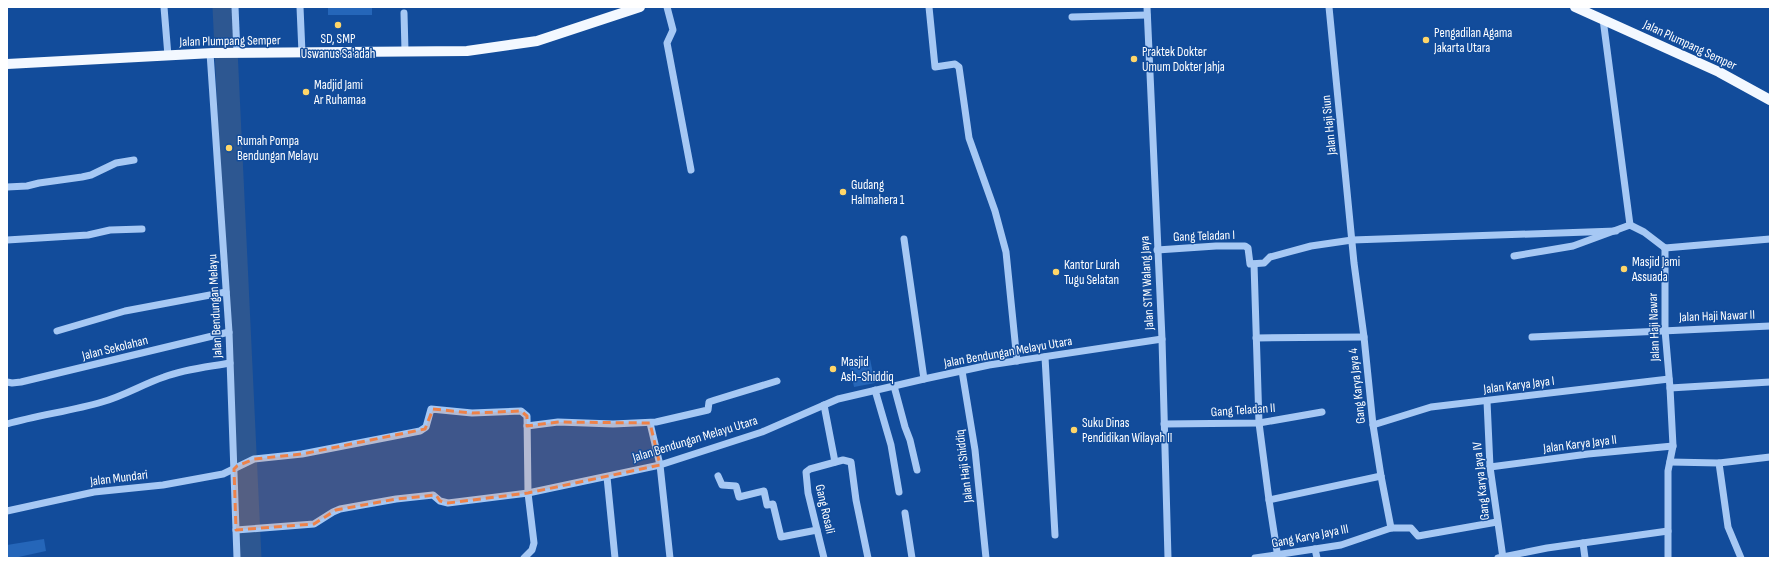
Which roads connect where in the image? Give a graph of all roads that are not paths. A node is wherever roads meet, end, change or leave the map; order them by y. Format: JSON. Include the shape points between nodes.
{"nodes":[{"id":1,"x":164,"y":7,"type":"edge"},
{"id":2,"x":235,"y":7,"type":"edge"},
{"id":3,"x":300,"y":7,"type":"edge"},
{"id":4,"x":640,"y":7,"type":"edge"},
{"id":5,"x":667,"y":7,"type":"edge"},
{"id":6,"x":930,"y":7,"type":"edge"},
{"id":7,"x":1147,"y":7,"type":"edge"},
{"id":8,"x":1329,"y":7,"type":"edge"},
{"id":9,"x":1575,"y":7,"type":"edge"},
{"id":10,"x":404,"y":13,"type":"dead end"},
{"id":11,"x":1147,"y":15,"type":"junction"},
{"id":12,"x":1072,"y":17,"type":"dead end"},
{"id":13,"x":1603,"y":19,"type":"junction"},
{"id":14,"x":405,"y":51,"type":"junction"},
{"id":15,"x":212,"y":53,"type":"junction"},
{"id":16,"x":234,"y":53,"type":"junction"},
{"id":17,"x":302,"y":53,"type":"junction"},
{"id":18,"x":168,"y":56,"type":"junction"},
{"id":19,"x":7,"y":64,"type":"edge"},
{"id":20,"x":1770,"y":100,"type":"edge"},
{"id":21,"x":134,"y":160,"type":"dead end"},
{"id":22,"x":691,"y":170,"type":"dead end"},
{"id":23,"x":7,"y":186,"type":"edge"},
{"id":24,"x":1630,"y":226,"type":"junction"},
{"id":25,"x":142,"y":229,"type":"dead end"},
{"id":26,"x":1616,"y":231,"type":"junction"},
{"id":27,"x":904,"y":239,"type":"dead end"},
{"id":28,"x":1770,"y":239,"type":"edge"},
{"id":29,"x":7,"y":240,"type":"edge"},
{"id":30,"x":1352,"y":240,"type":"junction"},
{"id":31,"x":1665,"y":248,"type":"junction"},
{"id":32,"x":1157,"y":250,"type":"junction"},
{"id":33,"x":1514,"y":256,"type":"dead end"},
{"id":34,"x":1254,"y":264,"type":"junction"},
{"id":35,"x":226,"y":292,"type":"junction"},
{"id":36,"x":1770,"y":326,"type":"edge"},
{"id":37,"x":1665,"y":330,"type":"junction"},
{"id":38,"x":57,"y":331,"type":"dead end"},
{"id":39,"x":229,"y":332,"type":"junction"},
{"id":40,"x":1364,"y":337,"type":"junction"},
{"id":41,"x":1532,"y":337,"type":"dead end"},
{"id":42,"x":1256,"y":338,"type":"junction"},
{"id":43,"x":1162,"y":339,"type":"junction"},
{"id":44,"x":1045,"y":357,"type":"junction"},
{"id":45,"x":1017,"y":361,"type":"junction"},
{"id":46,"x":230,"y":363,"type":"junction"},
{"id":47,"x":962,"y":371,"type":"junction"},
{"id":48,"x":924,"y":379,"type":"junction"},
{"id":49,"x":1669,"y":379,"type":"junction"},
{"id":50,"x":777,"y":381,"type":"dead end"},
{"id":51,"x":7,"y":382,"type":"edge"},
{"id":52,"x":1770,"y":382,"type":"edge"},
{"id":53,"x":894,"y":386,"type":"junction"},
{"id":54,"x":1670,"y":388,"type":"junction"},
{"id":55,"x":875,"y":390,"type":"junction"},
{"id":56,"x":1487,"y":401,"type":"junction"},
{"id":57,"x":824,"y":405,"type":"junction"},
{"id":58,"x":1322,"y":412,"type":"dead end"},
{"id":59,"x":650,"y":422,"type":"junction"},
{"id":60,"x":1259,"y":423,"type":"junction"},
{"id":61,"x":7,"y":424,"type":"edge"},
{"id":62,"x":1164,"y":424,"type":"junction"},
{"id":63,"x":1373,"y":425,"type":"junction"},
{"id":64,"x":527,"y":426,"type":"junction"},
{"id":65,"x":1673,"y":446,"type":"junction"},
{"id":66,"x":1770,"y":457,"type":"edge"},
{"id":67,"x":835,"y":462,"type":"junction"},
{"id":68,"x":1670,"y":462,"type":"junction"},
{"id":69,"x":1719,"y":463,"type":"junction"},
{"id":70,"x":660,"y":465,"type":"junction"},
{"id":71,"x":236,"y":467,"type":"junction"},
{"id":72,"x":1490,"y":467,"type":"junction"},
{"id":73,"x":917,"y":470,"type":"dead end"},
{"id":74,"x":718,"y":476,"type":"dead end"},
{"id":75,"x":1380,"y":476,"type":"junction"},
{"id":76,"x":607,"y":477,"type":"junction"},
{"id":77,"x":899,"y":492,"type":"dead end"},
{"id":78,"x":528,"y":493,"type":"junction"},
{"id":79,"x":1269,"y":500,"type":"junction"},
{"id":80,"x":7,"y":511,"type":"edge"},
{"id":81,"x":905,"y":513,"type":"dead end"},
{"id":82,"x":1497,"y":522,"type":"junction"},
{"id":83,"x":1391,"y":528,"type":"junction"},
{"id":84,"x":238,"y":530,"type":"junction"},
{"id":85,"x":817,"y":530,"type":"junction"},
{"id":86,"x":1668,"y":531,"type":"junction"},
{"id":87,"x":1055,"y":535,"type":"dead end"},
{"id":88,"x":1583,"y":543,"type":"junction"},
{"id":89,"x":1315,"y":549,"type":"junction"},
{"id":90,"x":1278,"y":557,"type":"edge"},
{"id":91,"x":237,"y":558,"type":"edge"},
{"id":92,"x":524,"y":558,"type":"edge"},
{"id":93,"x":615,"y":558,"type":"edge"},
{"id":94,"x":670,"y":558,"type":"edge"},
{"id":95,"x":824,"y":558,"type":"edge"},
{"id":96,"x":868,"y":558,"type":"edge"},
{"id":97,"x":912,"y":558,"type":"edge"},
{"id":98,"x":986,"y":558,"type":"edge"},
{"id":99,"x":1168,"y":558,"type":"edge"},
{"id":100,"x":1255,"y":558,"type":"edge"},
{"id":101,"x":1316,"y":558,"type":"edge"},
{"id":102,"x":1501,"y":558,"type":"edge"},
{"id":103,"x":1585,"y":558,"type":"edge"},
{"id":104,"x":1668,"y":558,"type":"edge"},
{"id":105,"x":1741,"y":558,"type":"edge"}],
"edges":[{"from":1,"to":18,"type":"street"},
{"from":2,"to":16,"type":"street"},
{"from":3,"to":17,"type":"street"},
{"from":4,"to":14,"type":"main road","name":"Jalan Plumpang Semper","via":[[537,41],[467,51]]},
{"from":5,"to":22,"type":"street","via":[[673,30],[667,44]]},
{"from":6,"to":45,"type":"street","via":[[935,66],[955,64],[959,67],[969,138],[995,211],[1006,252]]},
{"from":7,"to":11,"type":"street","name":"Jalan STM Walang Jaya"},
{"from":8,"to":30,"type":"street","name":"Jalan Haji Siun"},
{"from":9,"to":13,"type":"main road","name":"Jalan Plumpang Semper"},
{"from":10,"to":14,"type":"street"},
{"from":11,"to":12,"type":"street"},
{"from":11,"to":32,"type":"street","name":"Jalan STM Walang Jaya"},
{"from":13,"to":20,"type":"main road","name":"Jalan Plumpang Semper","via":[[1719,72]]},
{"from":13,"to":24,"type":"street"},
{"from":14,"to":17,"type":"main road","name":"Jalan Plumpang Semper"},
{"from":15,"to":16,"type":"main road","name":"Jalan Plumpang Semper"},
{"from":15,"to":18,"type":"main road","name":"Jalan Plumpang Semper"},
{"from":15,"to":35,"type":"street","name":"Jalan Bendungan Melayu"},
{"from":16,"to":17,"type":"main road","name":"Jalan Plumpang Semper"},
{"from":18,"to":19,"type":"main road","name":"Jalan Plumpang Semper"},
{"from":21,"to":23,"type":"street","via":[[116,163],[82,177],[27,186]]},
{"from":24,"to":26,"type":"street"},
{"from":24,"to":31,"type":"street","via":[[1644,232]]},
{"from":25,"to":29,"type":"street"},
{"from":26,"to":30,"type":"street"},
{"from":26,"to":33,"type":"street","via":[[1573,246]]},
{"from":27,"to":48,"type":"street"},
{"from":28,"to":31,"type":"street"},
{"from":30,"to":34,"type":"street","via":[[1311,246],[1270,257],[1264,263]]},
{"from":30,"to":40,"type":"street","name":"Gang Karya Jaya 4"},
{"from":31,"to":37,"type":"street","name":"Jalan Haji Nawar"},
{"from":32,"to":34,"type":"street","name":"Gang Teladan I","via":[[1245,246],[1248,248],[1250,264]]},
{"from":32,"to":43,"type":"street","name":"Jalan STM Walang Jaya"},
{"from":34,"to":42,"type":"street"},
{"from":35,"to":38,"type":"street","via":[[125,311]]},
{"from":35,"to":39,"type":"street","name":"Jalan Bendungan Melayu"},
{"from":36,"to":37,"type":"street","name":"Jalan Haji Nawar II"},
{"from":37,"to":41,"type":"street","name":"Jalan Haji Nawar II"},
{"from":37,"to":49,"type":"street","name":"Jalan Haji Nawar"},
{"from":39,"to":46,"type":"street","name":"Jalan Bendungan Melayu"},
{"from":39,"to":51,"type":"street","name":"Jalan Sekolahan","via":[[21,382]]},
{"from":40,"to":42,"type":"street"},
{"from":40,"to":63,"type":"street","name":"Gang Karya Jaya 4"},
{"from":42,"to":60,"type":"street"},
{"from":43,"to":44,"type":"street","name":"Jalan Bendungan Melayu Utara"},
{"from":43,"to":62,"type":"street","name":"Jalan STM Walang Jaya"},
{"from":44,"to":45,"type":"street","name":"Jalan Bendungan Melayu Utara"},
{"from":44,"to":87,"type":"street"},
{"from":45,"to":47,"type":"street","name":"Jalan Bendungan Melayu Utara"},
{"from":46,"to":61,"type":"street","via":[[166,376],[119,397]]},
{"from":46,"to":71,"type":"street","name":"Jalan Bendungan Melayu"},
{"from":47,"to":48,"type":"street","name":"Jalan Bendungan Melayu Utara"},
{"from":47,"to":98,"type":"street","name":"Jalan Haji Shiddiq","via":[[975,450]]},
{"from":48,"to":53,"type":"street","name":"Jalan Bendungan Melayu Utara"},
{"from":49,"to":54,"type":"street","name":"Jalan Haji Nawar"},
{"from":49,"to":56,"type":"street","name":"Jalan Karya Jaya I"},
{"from":50,"to":59,"type":"street","via":[[709,402],[708,410],[700,413]]},
{"from":52,"to":54,"type":"street"},
{"from":53,"to":55,"type":"street","name":"Jalan Bendungan Melayu Utara"},
{"from":53,"to":73,"type":"street"},
{"from":54,"to":65,"type":"street","name":"Jalan Haji Nawar"},
{"from":55,"to":57,"type":"street","name":"Jalan Bendungan Melayu Utara"},
{"from":55,"to":77,"type":"street","via":[[891,445]]},
{"from":56,"to":63,"type":"street","name":"Jalan Karya Jaya I","via":[[1431,408]]},
{"from":56,"to":72,"type":"street","name":"Gang Karya Jaya IV"},
{"from":57,"to":67,"type":"street"},
{"from":57,"to":70,"type":"street","name":"Jalan Bendungan Melayu Utara","via":[[762,432]]},
{"from":58,"to":60,"type":"street","name":"Gang Teladan II"},
{"from":59,"to":64,"type":"street","via":[[558,422]]},
{"from":59,"to":70,"type":"street"},
{"from":60,"to":62,"type":"street","name":"Gang Teladan II"},
{"from":60,"to":79,"type":"street"},
{"from":62,"to":99,"type":"street","name":"Jalan STM Walang Jaya"},
{"from":63,"to":75,"type":"street","name":"Gang Karya Jaya 4"},
{"from":64,"to":71,"type":"street","name":"Jalan Mundari","via":[[527,416],[523,412],[463,413],[433,409],[430,411],[426,427],[420,431],[302,454],[254,459]]},
{"from":64,"to":78,"type":"street"},
{"from":65,"to":68,"type":"street","name":"Jalan Haji Nawar"},
{"from":65,"to":72,"type":"street","name":"Jalan Karya Jaya II"},
{"from":66,"to":69,"type":"street"},
{"from":67,"to":85,"type":"street","name":"Gang Rosali","via":[[806,472]]},
{"from":67,"to":96,"type":"street","via":[[851,462]]},
{"from":68,"to":69,"type":"street"},
{"from":68,"to":86,"type":"street","name":"Jalan Haji Nawar"},
{"from":69,"to":105,"type":"street","via":[[1728,527]]},
{"from":70,"to":76,"type":"street","name":"Jalan Bendungan Melayu Utara"},
{"from":70,"to":94,"type":"street"},
{"from":71,"to":80,"type":"street","name":"Jalan Mundari","via":[[223,474],[162,485],[94,492]]},
{"from":71,"to":84,"type":"street","name":"Jalan Bendungan Melayu"},
{"from":72,"to":82,"type":"street","name":"Gang Karya Jaya IV"},
{"from":74,"to":85,"type":"street","via":[[722,485],[736,486],[739,497],[764,491],[768,505],[773,504],[782,537]]},
{"from":75,"to":79,"type":"street"},
{"from":75,"to":83,"type":"street","name":"Gang Karya Jaya 4"},
{"from":76,"to":78,"type":"street","name":"Jalan Bendungan Melayu Utara"},
{"from":76,"to":93,"type":"street"},
{"from":78,"to":84,"type":"street","name":"Jalan Bendungan Melayu Utara","via":[[448,503],[440,502],[433,495],[396,498],[336,510],[317,523]]},
{"from":78,"to":92,"type":"street","via":[[534,543],[532,550]]},
{"from":79,"to":90,"type":"street"},
{"from":81,"to":97,"type":"street"},
{"from":82,"to":83,"type":"street","name":"Gang Karya Jaya III","via":[[1418,536],[1411,528]]},
{"from":82,"to":102,"type":"street","name":"Gang Karya Jaya IV"},
{"from":83,"to":89,"type":"street","name":"Gang Karya Jaya III","via":[[1341,545]]},
{"from":84,"to":91,"type":"street","name":"Jalan Bendungan Melayu"},
{"from":85,"to":95,"type":"street","name":"Gang Rosali"},
{"from":86,"to":88,"type":"street"},
{"from":86,"to":104,"type":"street","name":"Jalan Haji Nawar"},
{"from":88,"to":102,"type":"street"},
{"from":88,"to":103,"type":"street"},
{"from":89,"to":90,"type":"street","name":"Gang Karya Jaya III"},
{"from":89,"to":101,"type":"street"},
{"from":90,"to":100,"type":"street","name":"Gang Karya Jaya III"}]}
